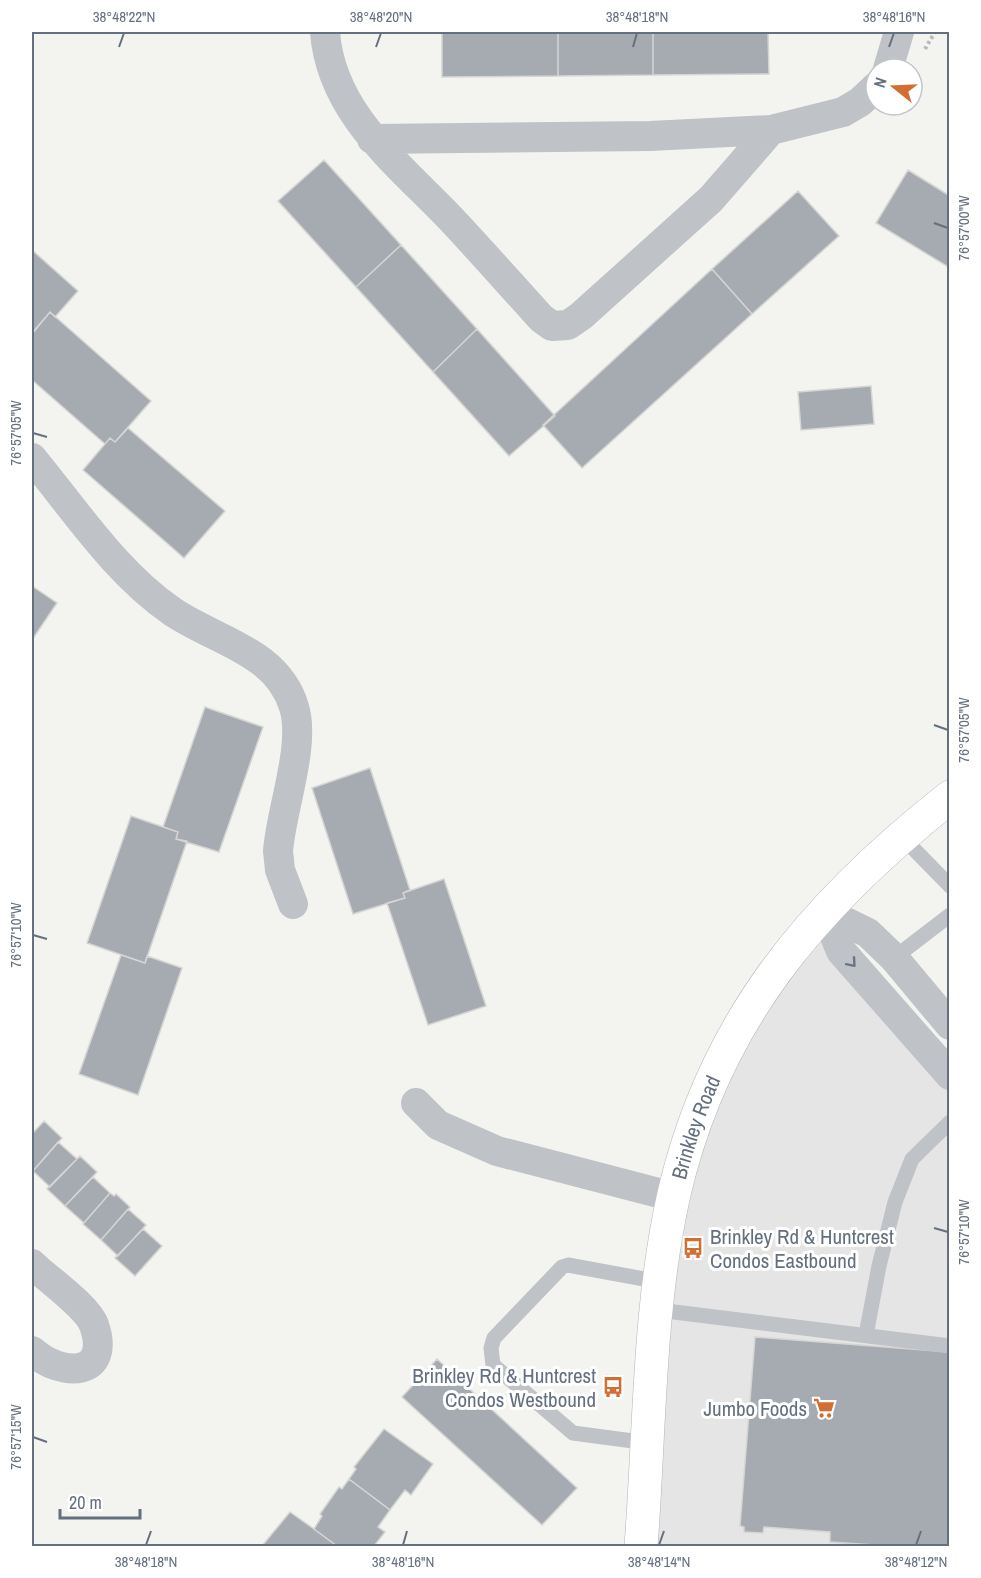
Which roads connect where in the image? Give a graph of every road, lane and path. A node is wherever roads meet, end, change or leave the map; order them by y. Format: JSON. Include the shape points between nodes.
{"nodes":[{"id":1,"x":325,"y":32,"type":"edge"},
{"id":2,"x":899,"y":32,"type":"edge"},
{"id":3,"x":892,"y":57,"type":"edge"},
{"id":4,"x":864,"y":98,"type":"edge"},
{"id":5,"x":771,"y":130,"type":"junction"},
{"id":6,"x":372,"y":139,"type":"junction"},
{"id":7,"x":32,"y":458,"type":"edge"},
{"id":8,"x":950,"y":797,"type":"edge"},
{"id":9,"x":902,"y":837,"type":"junction"},
{"id":10,"x":949,"y":883,"type":"edge"},
{"id":11,"x":293,"y":904,"type":"dead end"},
{"id":12,"x":825,"y":912,"type":"junction"},
{"id":13,"x":950,"y":915,"type":"edge"},
{"id":14,"x":894,"y":958,"type":"junction"},
{"id":15,"x":950,"y":1025,"type":"edge"},
{"id":16,"x":950,"y":1075,"type":"edge"},
{"id":17,"x":416,"y":1103,"type":"dead end"},
{"id":18,"x":950,"y":1122,"type":"edge"},
{"id":19,"x":674,"y":1197,"type":"junction"},
{"id":20,"x":32,"y":1264,"type":"edge"},
{"id":21,"x":659,"y":1296,"type":"junction"},
{"id":22,"x":866,"y":1335,"type":"junction"},
{"id":23,"x":950,"y":1346,"type":"edge"},
{"id":24,"x":32,"y":1351,"type":"edge"},
{"id":25,"x":648,"y":1443,"type":"junction"},
{"id":26,"x":641,"y":1546,"type":"edge"}],
"edges":[{"from":1,"to":6,"type":"street","via":[[333,72],[348,104]]},
{"from":2,"to":3,"type":"street"},
{"from":4,"to":5,"type":"street","via":[[843,112],[817,121]]},
{"from":5,"to":6,"type":"street","via":[[650,136]]},
{"from":5,"to":6,"type":"street","via":[[711,199],[598,302],[568,325],[552,326]]},
{"from":7,"to":11,"type":"street","via":[[153,597],[259,658],[284,686],[294,708],[297,734],[278,851],[280,870]]},
{"from":8,"to":9,"type":"main road","name":"Brinkley Road"},
{"from":9,"to":10,"type":"lane"},
{"from":9,"to":12,"type":"main road","name":"Brinkley Road","via":[[874,858]]},
{"from":12,"to":14,"type":"street","via":[[868,933]]},
{"from":12,"to":16,"type":"street","one_way":true,"via":[[841,951]]},
{"from":12,"to":19,"type":"main road","name":"Brinkley Road","via":[[791,948],[733,1036],[686,1148]]},
{"from":13,"to":14,"type":"lane"},
{"from":14,"to":15,"type":"street"},
{"from":17,"to":19,"type":"street","via":[[438,1125],[497,1151]]},
{"from":18,"to":22,"type":"lane","via":[[912,1159],[895,1202]]},
{"from":19,"to":21,"type":"main road","name":"Brinkley Road"},
{"from":20,"to":24,"type":"street","via":[[85,1312],[93,1323],[97,1341],[93,1360],[80,1370],[51,1366]]},
{"from":21,"to":22,"type":"lane"},
{"from":21,"to":25,"type":"main road","name":"Brinkley Road"},
{"from":21,"to":25,"type":"lane","via":[[568,1265],[494,1338],[491,1348],[493,1365],[573,1432]]},
{"from":22,"to":23,"type":"lane"},
{"from":25,"to":26,"type":"main road","name":"Brinkley Road"}]}
